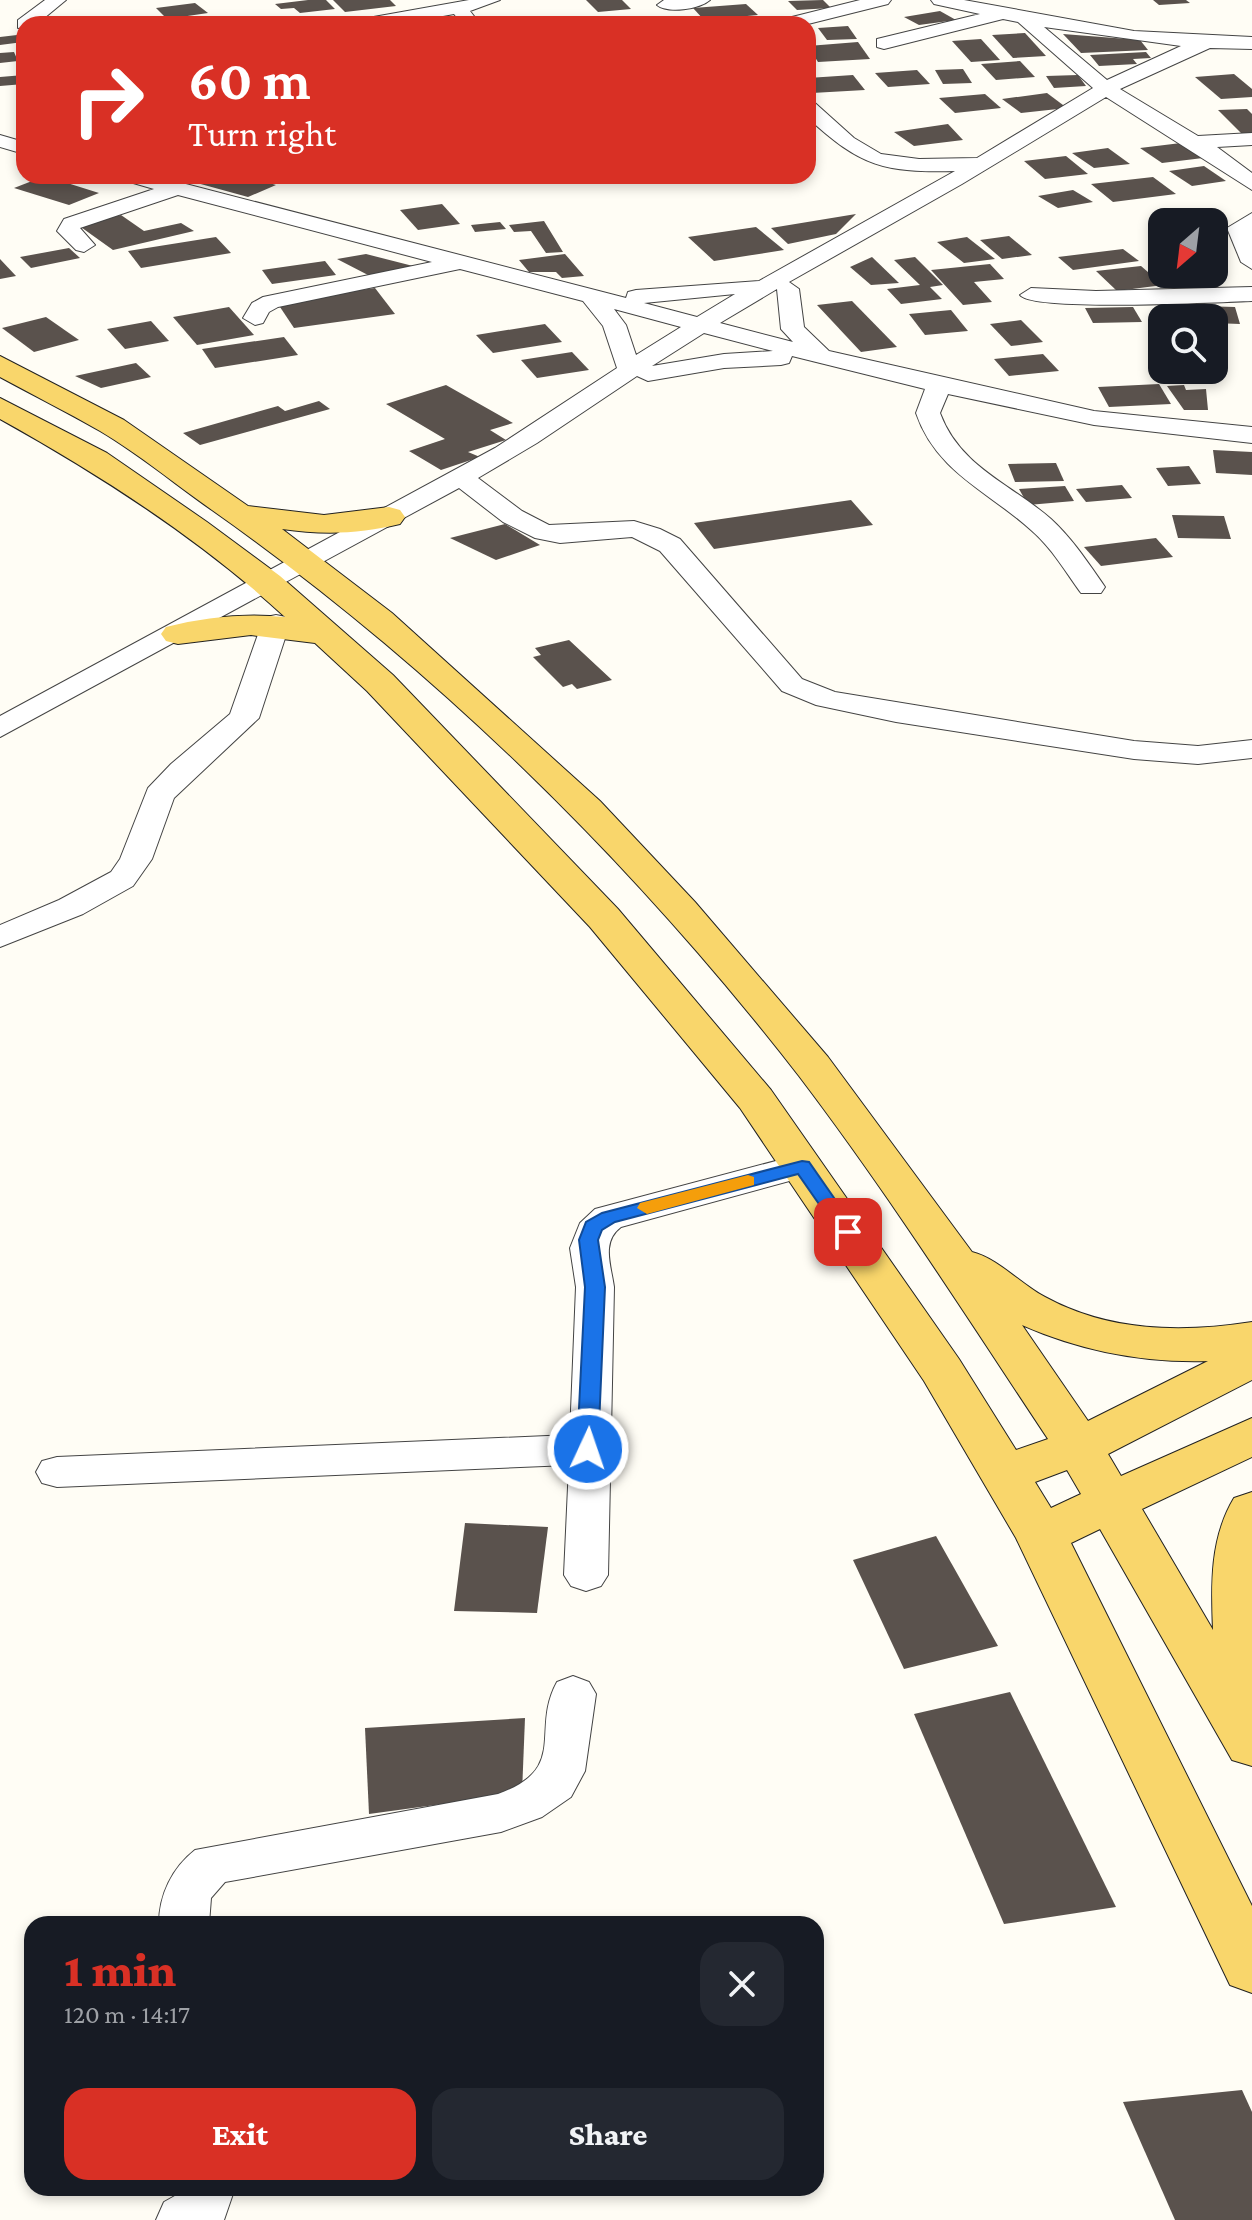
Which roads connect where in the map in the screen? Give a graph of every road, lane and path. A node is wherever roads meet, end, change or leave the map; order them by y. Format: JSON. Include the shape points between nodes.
{"nodes":[{"id":1,"x":57,"y":0,"type":"edge"},
{"id":2,"x":491,"y":0,"type":"edge"},
{"id":3,"x":701,"y":0,"type":"edge"},
{"id":4,"x":882,"y":0,"type":"edge"},
{"id":5,"x":940,"y":0,"type":"edge"},
{"id":6,"x":666,"y":5,"type":"dead end"},
{"id":7,"x":1006,"y":7,"type":"edge"},
{"id":8,"x":459,"y":8,"type":"junction"},
{"id":9,"x":35,"y":16,"type":"edge"},
{"id":10,"x":414,"y":16,"type":"edge"},
{"id":11,"x":465,"y":16,"type":"edge"},
{"id":12,"x":816,"y":17,"type":"edge"},
{"id":13,"x":1024,"y":18,"type":"junction"},
{"id":14,"x":16,"y":27,"type":"edge"},
{"id":15,"x":2,"y":33,"type":"dead end"},
{"id":16,"x":884,"y":43,"type":"dead end"},
{"id":17,"x":1252,"y":43,"type":"edge"},
{"id":18,"x":1204,"y":44,"type":"junction"},
{"id":19,"x":1107,"y":89,"type":"junction"},
{"id":20,"x":816,"y":114,"type":"edge"},
{"id":21,"x":833,"y":129,"type":"junction"},
{"id":22,"x":816,"y":131,"type":"edge"},
{"id":23,"x":1252,"y":139,"type":"edge"},
{"id":24,"x":1195,"y":142,"type":"junction"},
{"id":25,"x":981,"y":164,"type":"junction"},
{"id":26,"x":161,"y":184,"type":"edge"},
{"id":27,"x":1252,"y":184,"type":"edge"},
{"id":28,"x":177,"y":188,"type":"junction"},
{"id":29,"x":1252,"y":219,"type":"edge"},
{"id":30,"x":84,"y":245,"type":"dead end"},
{"id":31,"x":462,"y":262,"type":"junction"},
{"id":32,"x":1252,"y":262,"type":"edge"},
{"id":33,"x":779,"y":286,"type":"junction"},
{"id":34,"x":1252,"y":294,"type":"edge"},
{"id":35,"x":1031,"y":295,"type":"dead end"},
{"id":36,"x":591,"y":296,"type":"junction"},
{"id":37,"x":255,"y":318,"type":"dead end"},
{"id":38,"x":699,"y":325,"type":"junction"},
{"id":39,"x":723,"y":332,"type":"junction"},
{"id":40,"x":821,"y":357,"type":"junction"},
{"id":41,"x":0,"y":365,"type":"edge"},
{"id":42,"x":638,"y":372,"type":"junction"},
{"id":43,"x":939,"y":385,"type":"junction"},
{"id":44,"x":0,"y":407,"type":"edge"},
{"id":45,"x":1252,"y":435,"type":"edge"},
{"id":46,"x":461,"y":477,"type":"junction"},
{"id":47,"x":243,"y":514,"type":"junction"},
{"id":48,"x":389,"y":517,"type":"junction"},
{"id":49,"x":308,"y":562,"type":"junction"},
{"id":50,"x":268,"y":583,"type":"junction"},
{"id":51,"x":1091,"y":587,"type":"dead end"},
{"id":52,"x":276,"y":623,"type":"junction"},
{"id":53,"x":178,"y":634,"type":"junction"},
{"id":54,"x":324,"y":635,"type":"junction"},
{"id":55,"x":0,"y":728,"type":"edge"},
{"id":56,"x":1252,"y":749,"type":"edge"},
{"id":57,"x":0,"y":937,"type":"edge"},
{"id":58,"x":802,"y":1166,"type":"junction"},
{"id":59,"x":918,"y":1208,"type":"junction"},
{"id":60,"x":1252,"y":1338,"type":"edge"},
{"id":61,"x":1252,"y":1359,"type":"edge"},
{"id":62,"x":1252,"y":1436,"type":"edge"},
{"id":63,"x":1079,"y":1447,"type":"junction"},
{"id":64,"x":588,"y":1449,"type":"junction"},
{"id":65,"x":57,"y":1472,"type":"dead end"},
{"id":66,"x":1003,"y":1474,"type":"junction"},
{"id":67,"x":1113,"y":1503,"type":"junction"},
{"id":68,"x":1252,"y":1511,"type":"edge"},
{"id":69,"x":1041,"y":1535,"type":"junction"},
{"id":70,"x":586,"y":1575,"type":"dead end"},
{"id":71,"x":573,"y":1694,"type":"dead end"},
{"id":72,"x":1252,"y":1703,"type":"edge"},
{"id":73,"x":1252,"y":1744,"type":"edge"},
{"id":74,"x":183,"y":1916,"type":"edge"},
{"id":75,"x":1252,"y":1967,"type":"edge"},
{"id":76,"x":206,"y":2196,"type":"edge"},
{"id":77,"x":183,"y":2220,"type":"edge"}],
"edges":[{"from":1,"to":9,"type":"street"},
{"from":2,"to":8,"type":"street"},
{"from":3,"to":6,"type":"street"},
{"from":4,"to":12,"type":"street"},
{"from":5,"to":7,"type":"street"},
{"from":7,"to":13,"type":"street"},
{"from":7,"to":16,"type":"street"},
{"from":8,"to":10,"type":"street"},
{"from":8,"to":11,"type":"street"},
{"from":13,"to":18,"type":"street"},
{"from":13,"to":19,"type":"street"},
{"from":14,"to":15,"type":"street"},
{"from":17,"to":18,"type":"street"},
{"from":18,"to":19,"type":"street","via":[[1150,64]]},
{"from":19,"to":24,"type":"street"},
{"from":19,"to":25,"type":"street"},
{"from":20,"to":21,"type":"street"},
{"from":21,"to":22,"type":"street"},
{"from":21,"to":25,"type":"street","via":[[873,157]]},
{"from":23,"to":24,"type":"street"},
{"from":24,"to":27,"type":"street"},
{"from":25,"to":33,"type":"street","via":[[849,242],[829,262]]},
{"from":26,"to":28,"type":"street"},
{"from":28,"to":30,"type":"street","via":[[72,224],[68,231]]},
{"from":28,"to":31,"type":"street"},
{"from":29,"to":32,"type":"street","via":[[1238,228],[1238,235]]},
{"from":31,"to":36,"type":"street"},
{"from":31,"to":37,"type":"street","via":[[271,302]]},
{"from":33,"to":36,"type":"street"},
{"from":33,"to":38,"type":"street"},
{"from":33,"to":39,"type":"street"},
{"from":33,"to":40,"type":"street","via":[[793,329]]},
{"from":34,"to":35,"type":"street"},
{"from":36,"to":38,"type":"street"},
{"from":36,"to":42,"type":"street","via":[[614,325]]},
{"from":38,"to":39,"type":"street"},
{"from":38,"to":42,"type":"street"},
{"from":39,"to":40,"type":"street"},
{"from":39,"to":42,"type":"street"},
{"from":40,"to":42,"type":"street"},
{"from":40,"to":43,"type":"street"},
{"from":41,"to":47,"type":"main road","via":[[113,426]]},
{"from":42,"to":46,"type":"street"},
{"from":43,"to":45,"type":"street","via":[[1094,418]]},
{"from":43,"to":51,"type":"street","via":[[928,413],[938,434],[997,496],[1049,533]]},
{"from":44,"to":50,"type":"main road","via":[[96,460]]},
{"from":46,"to":48,"type":"street"},
{"from":46,"to":56,"type":"street","via":[[543,532],[627,528],[657,536],[792,685],[826,699],[1101,745],[1174,752]]},
{"from":47,"to":48,"type":"main road","via":[[324,525]]},
{"from":47,"to":49,"type":"main road"},
{"from":48,"to":49,"type":"street"},
{"from":49,"to":50,"type":"street"},
{"from":49,"to":59,"type":"main road","via":[[380,620],[587,809],[813,1066]]},
{"from":50,"to":53,"type":"street"},
{"from":50,"to":54,"type":"main road"},
{"from":52,"to":53,"type":"main road","via":[[229,624]]},
{"from":52,"to":54,"type":"main road"},
{"from":52,"to":57,"type":"street","via":[[244,718],[159,795],[136,859],[122,879]]},
{"from":53,"to":55,"type":"street"},
{"from":54,"to":58,"type":"main road","via":[[380,683],[604,918],[756,1099]]},
{"from":58,"to":64,"type":"street","via":[[608,1218],[593,1227],[588,1240],[595,1287]]},
{"from":58,"to":66,"type":"main road","via":[[942,1371]]},
{"from":59,"to":60,"type":"main road","via":[[993,1289],[1049,1318],[1114,1339],[1180,1346]]},
{"from":59,"to":63,"type":"main road"},
{"from":61,"to":63,"type":"main road"},
{"from":62,"to":67,"type":"main road"},
{"from":63,"to":66,"type":"main road"},
{"from":63,"to":67,"type":"main road"},
{"from":64,"to":65,"type":"street"},
{"from":64,"to":70,"type":"street"},
{"from":66,"to":69,"type":"main road"},
{"from":67,"to":69,"type":"main road"},
{"from":67,"to":73,"type":"main road"},
{"from":68,"to":72,"type":"main road","via":[[1238,1584],[1242,1660]]},
{"from":69,"to":75,"type":"main road"},
{"from":71,"to":74,"type":"street","via":[[565,1763],[555,1786],[535,1802],[501,1813],[212,1864],[188,1891]]},
{"from":76,"to":77,"type":"street","via":[[202,2209]]}]}
